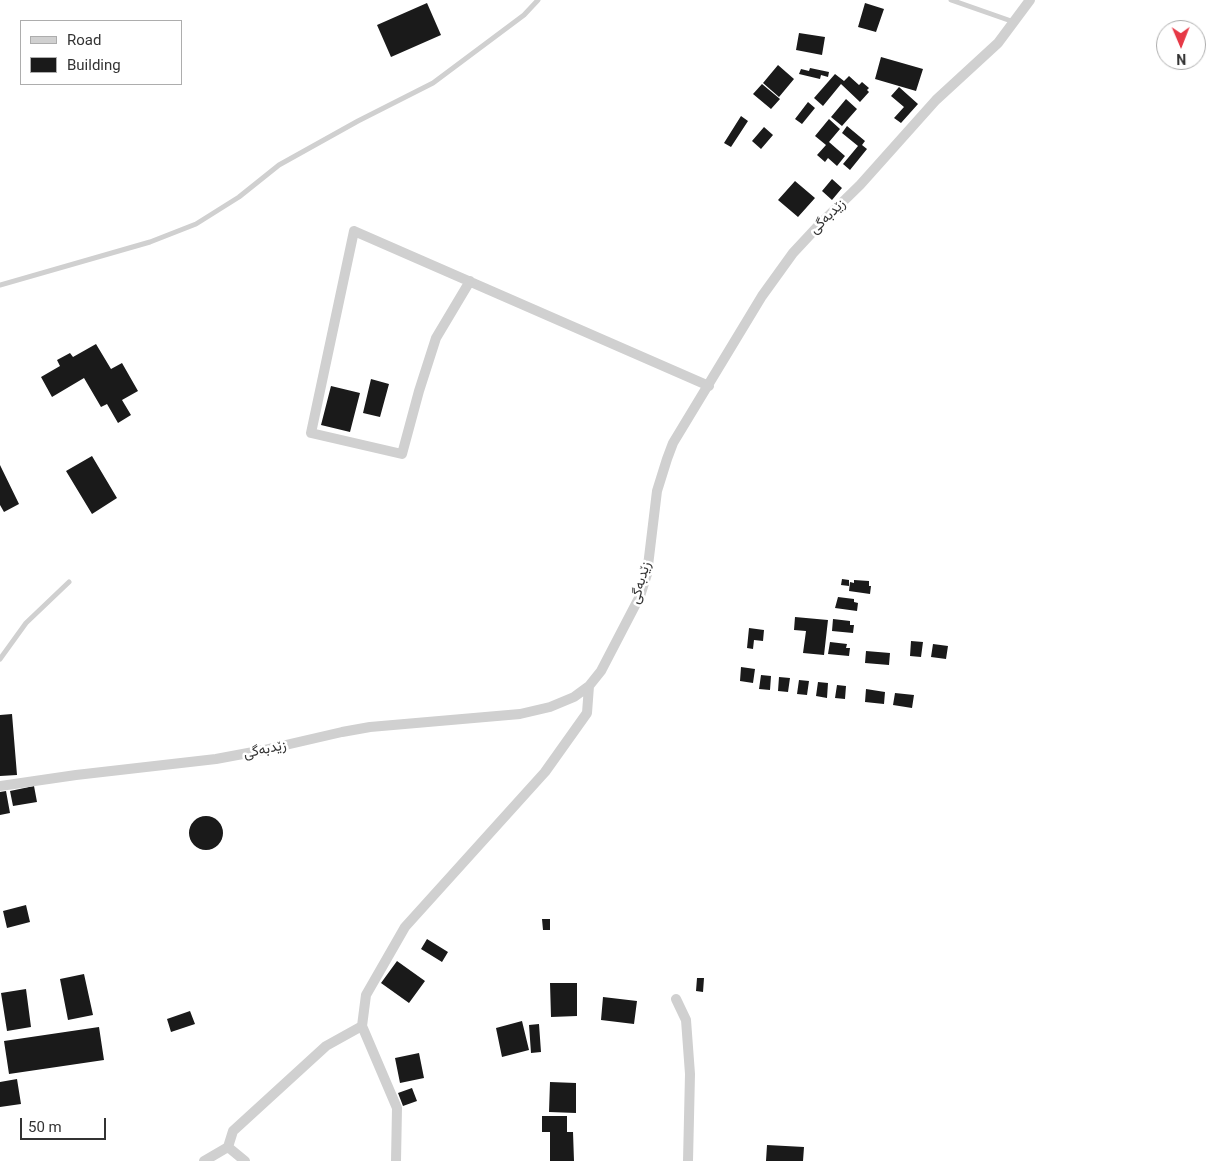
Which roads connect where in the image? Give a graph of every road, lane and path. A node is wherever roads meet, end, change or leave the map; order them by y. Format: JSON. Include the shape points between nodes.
{"nodes":[{"id":1,"x":538,"y":0,"type":"edge"},
{"id":2,"x":951,"y":0,"type":"edge"},
{"id":3,"x":1030,"y":0,"type":"edge"},
{"id":4,"x":1014,"y":22,"type":"junction"},
{"id":5,"x":470,"y":280,"type":"junction"},
{"id":6,"x":0,"y":285,"type":"edge"},
{"id":7,"x":709,"y":386,"type":"junction"},
{"id":8,"x":69,"y":582,"type":"dead end"},
{"id":9,"x":0,"y":659,"type":"edge"},
{"id":10,"x":589,"y":686,"type":"junction"},
{"id":11,"x":0,"y":786,"type":"edge"},
{"id":12,"x":676,"y":999,"type":"dead end"},
{"id":13,"x":362,"y":1026,"type":"junction"},
{"id":14,"x":228,"y":1147,"type":"junction"},
{"id":15,"x":204,"y":1161,"type":"edge"},
{"id":16,"x":245,"y":1161,"type":"edge"},
{"id":17,"x":396,"y":1161,"type":"edge"},
{"id":18,"x":688,"y":1161,"type":"edge"}],
"edges":[{"from":1,"to":6,"type":"lane","via":[[524,15],[433,83],[358,120],[279,165],[239,197],[196,224],[150,242]]},
{"from":2,"to":4,"type":"lane"},
{"from":3,"to":4,"type":"street","name":"زێدبەگی"},
{"from":4,"to":7,"type":"street","name":"زێدبەگی","via":[[998,43],[936,100],[860,185],[793,252],[762,296]]},
{"from":5,"to":5,"type":"street","via":[[354,231],[311,433],[402,454],[436,338]]},
{"from":5,"to":7,"type":"street"},
{"from":7,"to":10,"type":"street","name":"زێدبەگی","via":[[674,443],[661,474],[647,574],[640,596],[605,664]]},
{"from":8,"to":9,"type":"lane","via":[[26,624]]},
{"from":10,"to":11,"type":"street","name":"زێدبەگی","via":[[565,701],[520,714],[370,727],[216,759]]},
{"from":10,"to":13,"type":"street","via":[[587,713],[545,772],[405,927],[366,995]]},
{"from":12,"to":18,"type":"street","via":[[686,1020],[690,1074]]},
{"from":13,"to":14,"type":"street","via":[[326,1046],[233,1131]]},
{"from":13,"to":17,"type":"street","via":[[397,1108]]},
{"from":14,"to":15,"type":"street"},
{"from":14,"to":16,"type":"street"}]}
